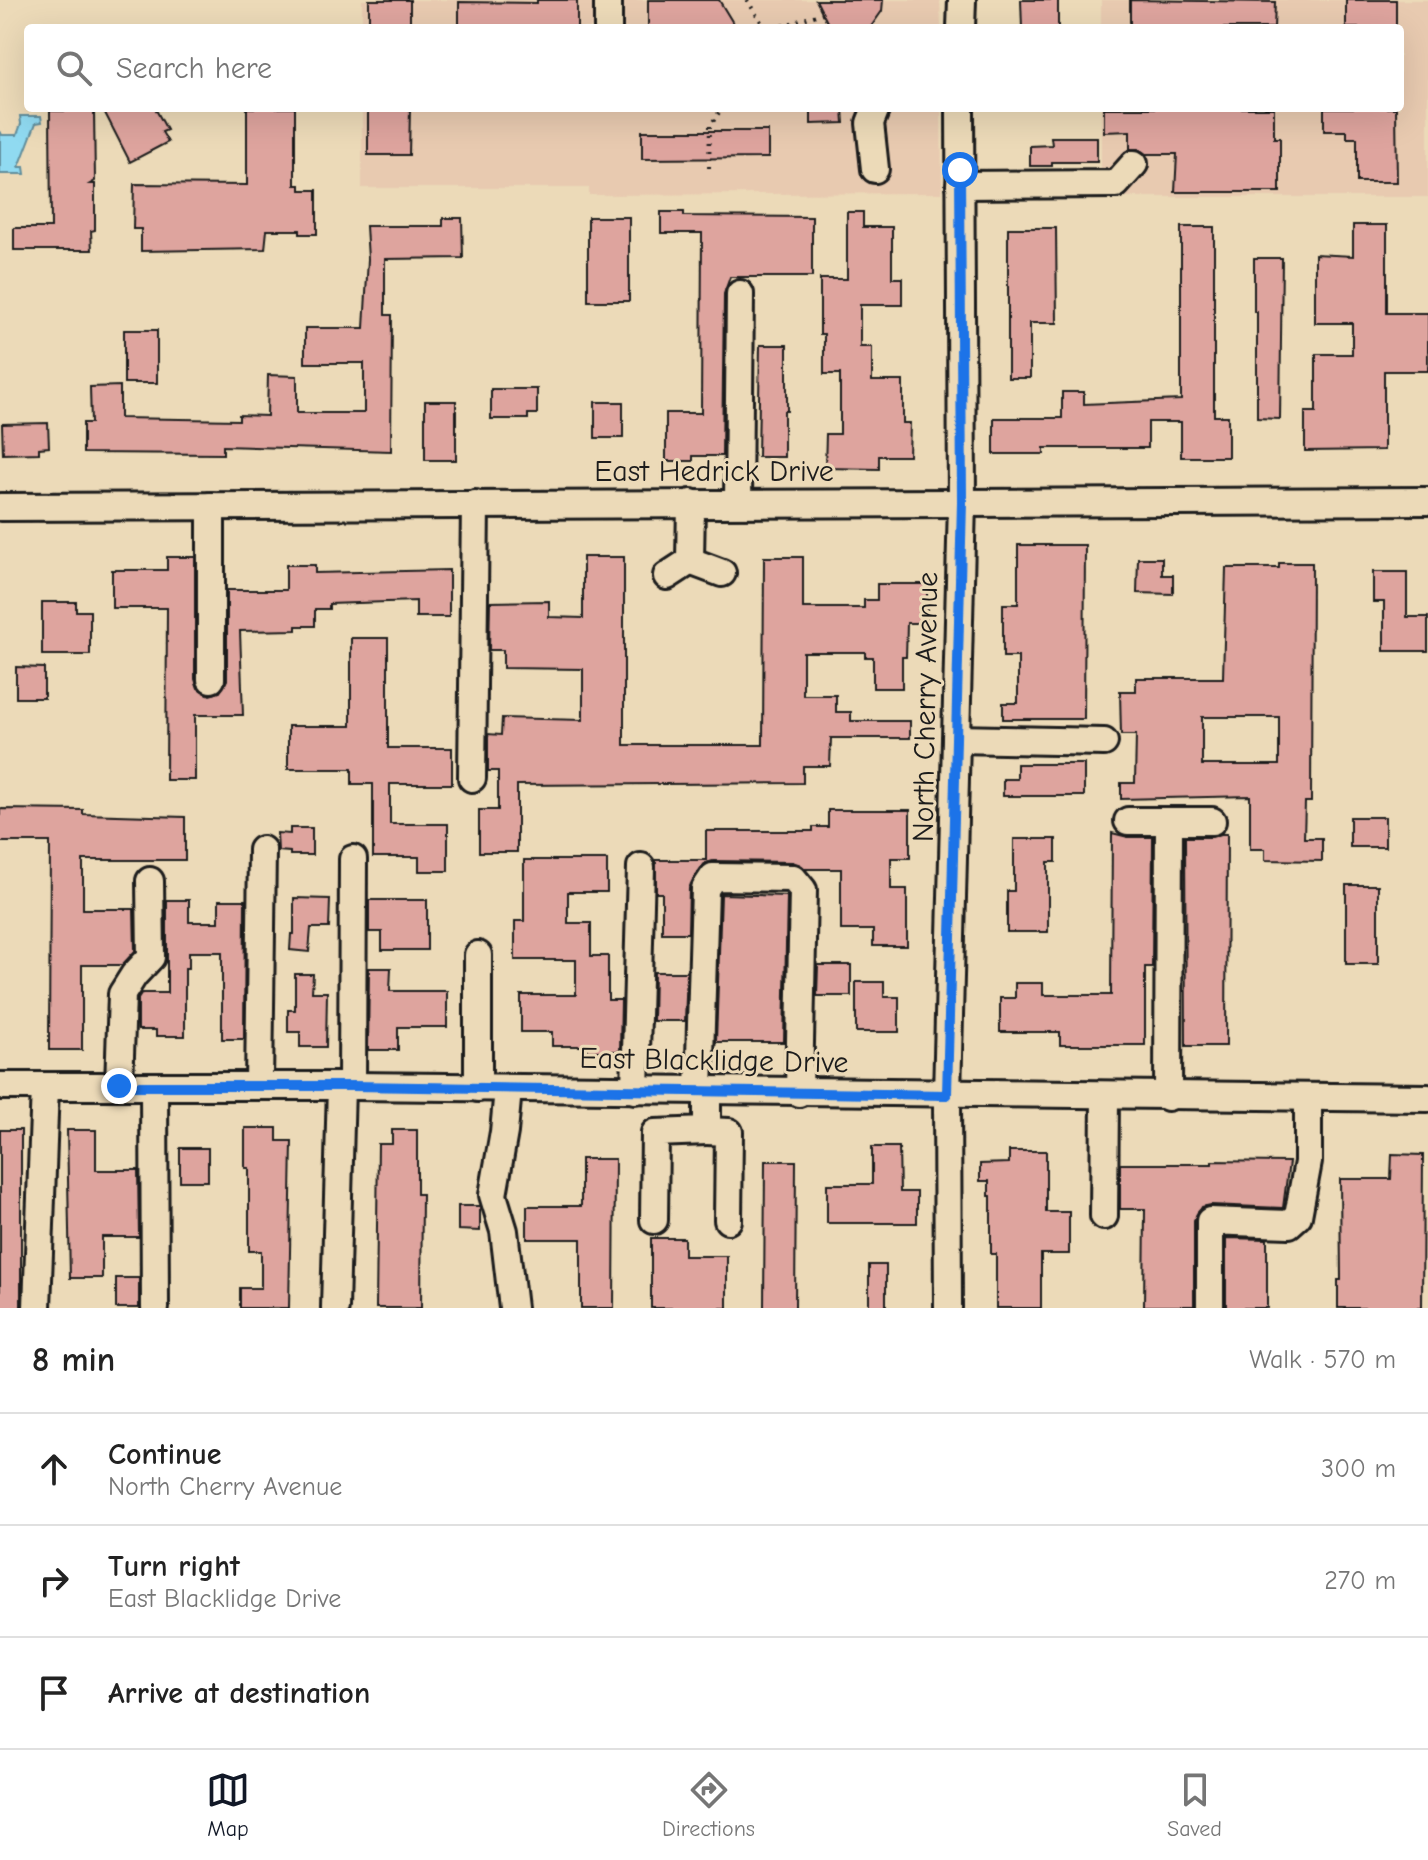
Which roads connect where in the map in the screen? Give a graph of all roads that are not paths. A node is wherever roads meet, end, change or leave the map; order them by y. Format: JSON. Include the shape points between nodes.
{"nodes":[{"id":1,"x":608,"y":0,"type":"edge"},
{"id":2,"x":962,"y":0,"type":"edge"},
{"id":3,"x":608,"y":24,"type":"edge"},
{"id":4,"x":961,"y":24,"type":"edge"},
{"id":5,"x":874,"y":112,"type":"edge"},
{"id":6,"x":960,"y":112,"type":"edge"},
{"id":7,"x":1134,"y":164,"type":"dead end"},
{"id":8,"x":875,"y":169,"type":"dead end"},
{"id":9,"x":960,"y":185,"type":"junction"},
{"id":10,"x":740,"y":294,"type":"dead end"},
{"id":11,"x":1428,"y":501,"type":"edge"},
{"id":12,"x":962,"y":502,"type":"junction"},
{"id":13,"x":691,"y":503,"type":"junction"},
{"id":14,"x":738,"y":503,"type":"junction"},
{"id":15,"x":475,"y":504,"type":"junction"},
{"id":16,"x":211,"y":506,"type":"junction"},
{"id":17,"x":0,"y":507,"type":"edge"},
{"id":18,"x":690,"y":561,"type":"junction"},
{"id":19,"x":722,"y":573,"type":"dead end"},
{"id":20,"x":667,"y":576,"type":"dead end"},
{"id":21,"x":211,"y":679,"type":"dead end"},
{"id":22,"x":956,"y":739,"type":"junction"},
{"id":23,"x":1104,"y":742,"type":"dead end"},
{"id":24,"x":472,"y":778,"type":"dead end"},
{"id":25,"x":1128,"y":821,"type":"dead end"},
{"id":26,"x":1169,"y":821,"type":"junction"},
{"id":27,"x":1212,"y":821,"type":"dead end"},
{"id":28,"x":262,"y":850,"type":"dead end"},
{"id":29,"x":353,"y":859,"type":"dead end"},
{"id":30,"x":641,"y":867,"type":"dead end"},
{"id":31,"x":150,"y":881,"type":"dead end"},
{"id":32,"x":478,"y":955,"type":"dead end"},
{"id":33,"x":0,"y":1086,"type":"edge"},
{"id":34,"x":45,"y":1086,"type":"junction"},
{"id":35,"x":119,"y":1086,"type":"junction"},
{"id":36,"x":154,"y":1086,"type":"junction"},
{"id":37,"x":259,"y":1086,"type":"junction"},
{"id":38,"x":346,"y":1086,"type":"junction"},
{"id":39,"x":478,"y":1088,"type":"junction"},
{"id":40,"x":508,"y":1089,"type":"junction"},
{"id":41,"x":635,"y":1090,"type":"junction"},
{"id":42,"x":703,"y":1091,"type":"junction"},
{"id":43,"x":799,"y":1093,"type":"junction"},
{"id":44,"x":947,"y":1095,"type":"junction"},
{"id":45,"x":1105,"y":1096,"type":"junction"},
{"id":46,"x":1168,"y":1097,"type":"junction"},
{"id":47,"x":1308,"y":1097,"type":"junction"},
{"id":48,"x":1428,"y":1098,"type":"edge"},
{"id":49,"x":707,"y":1131,"type":"junction"},
{"id":50,"x":1104,"y":1216,"type":"dead end"},
{"id":51,"x":654,"y":1220,"type":"dead end"},
{"id":52,"x":728,"y":1220,"type":"dead end"},
{"id":53,"x":37,"y":1308,"type":"edge"},
{"id":54,"x":155,"y":1308,"type":"edge"},
{"id":55,"x":335,"y":1308,"type":"edge"},
{"id":56,"x":513,"y":1308,"type":"edge"},
{"id":57,"x":948,"y":1308,"type":"edge"},
{"id":58,"x":1210,"y":1308,"type":"edge"}],
"edges":[{"from":1,"to":3,"type":"street"},
{"from":2,"to":4,"type":"street"},
{"from":5,"to":8,"type":"street","via":[[870,123]]},
{"from":6,"to":9,"type":"street","name":"North Cherry Avenue"},
{"from":7,"to":9,"type":"street","via":[[1116,184]]},
{"from":9,"to":12,"type":"street","name":"North Cherry Avenue"},
{"from":10,"to":14,"type":"street"},
{"from":11,"to":12,"type":"street","name":"East Hedrick Drive"},
{"from":12,"to":14,"type":"street","name":"East Hedrick Drive"},
{"from":12,"to":22,"type":"street","name":"North Cherry Avenue"},
{"from":13,"to":14,"type":"street","name":"East Hedrick Drive"},
{"from":13,"to":15,"type":"street","name":"East Hedrick Drive"},
{"from":13,"to":18,"type":"street"},
{"from":15,"to":16,"type":"street","name":"East Hedrick Drive"},
{"from":15,"to":24,"type":"street"},
{"from":16,"to":17,"type":"street","name":"East Hedrick Drive"},
{"from":16,"to":21,"type":"street"},
{"from":18,"to":19,"type":"street"},
{"from":18,"to":20,"type":"street"},
{"from":22,"to":23,"type":"street"},
{"from":22,"to":44,"type":"street","name":"North Cherry Avenue"},
{"from":25,"to":26,"type":"street"},
{"from":26,"to":27,"type":"street"},
{"from":26,"to":46,"type":"street"},
{"from":28,"to":37,"type":"street"},
{"from":29,"to":38,"type":"street"},
{"from":30,"to":41,"type":"street"},
{"from":31,"to":35,"type":"street","via":[[151,957],[122,994]]},
{"from":32,"to":39,"type":"street"},
{"from":33,"to":34,"type":"street","name":"East Blacklidge Drive"},
{"from":34,"to":35,"type":"street","name":"East Blacklidge Drive"},
{"from":34,"to":53,"type":"street"},
{"from":35,"to":36,"type":"street","name":"East Blacklidge Drive"},
{"from":36,"to":37,"type":"street","name":"East Blacklidge Drive"},
{"from":36,"to":54,"type":"street"},
{"from":37,"to":38,"type":"street","name":"East Blacklidge Drive"},
{"from":38,"to":39,"type":"street","name":"East Blacklidge Drive"},
{"from":38,"to":55,"type":"street"},
{"from":39,"to":40,"type":"street","name":"East Blacklidge Drive"},
{"from":40,"to":41,"type":"street","name":"East Blacklidge Drive"},
{"from":40,"to":56,"type":"street","via":[[493,1195],[504,1231]]},
{"from":41,"to":42,"type":"street","name":"East Blacklidge Drive"},
{"from":42,"to":43,"type":"street","name":"East Blacklidge Drive"},
{"from":42,"to":43,"type":"street","via":[[705,889],[713,877],[793,878],[803,890]]},
{"from":42,"to":49,"type":"street"},
{"from":43,"to":44,"type":"street","name":"East Blacklidge Drive"},
{"from":44,"to":45,"type":"street","name":"East Blacklidge Drive"},
{"from":44,"to":57,"type":"street","name":"North Cherry Avenue"},
{"from":45,"to":46,"type":"street","name":"East Blacklidge Drive"},
{"from":45,"to":50,"type":"street"},
{"from":46,"to":47,"type":"street","name":"East Blacklidge Drive"},
{"from":47,"to":48,"type":"street","name":"East Blacklidge Drive"},
{"from":47,"to":58,"type":"street","via":[[1308,1162],[1298,1216],[1289,1224],[1210,1221]]},
{"from":49,"to":51,"type":"street","via":[[655,1133]]},
{"from":49,"to":52,"type":"street","via":[[729,1132]]}]}
